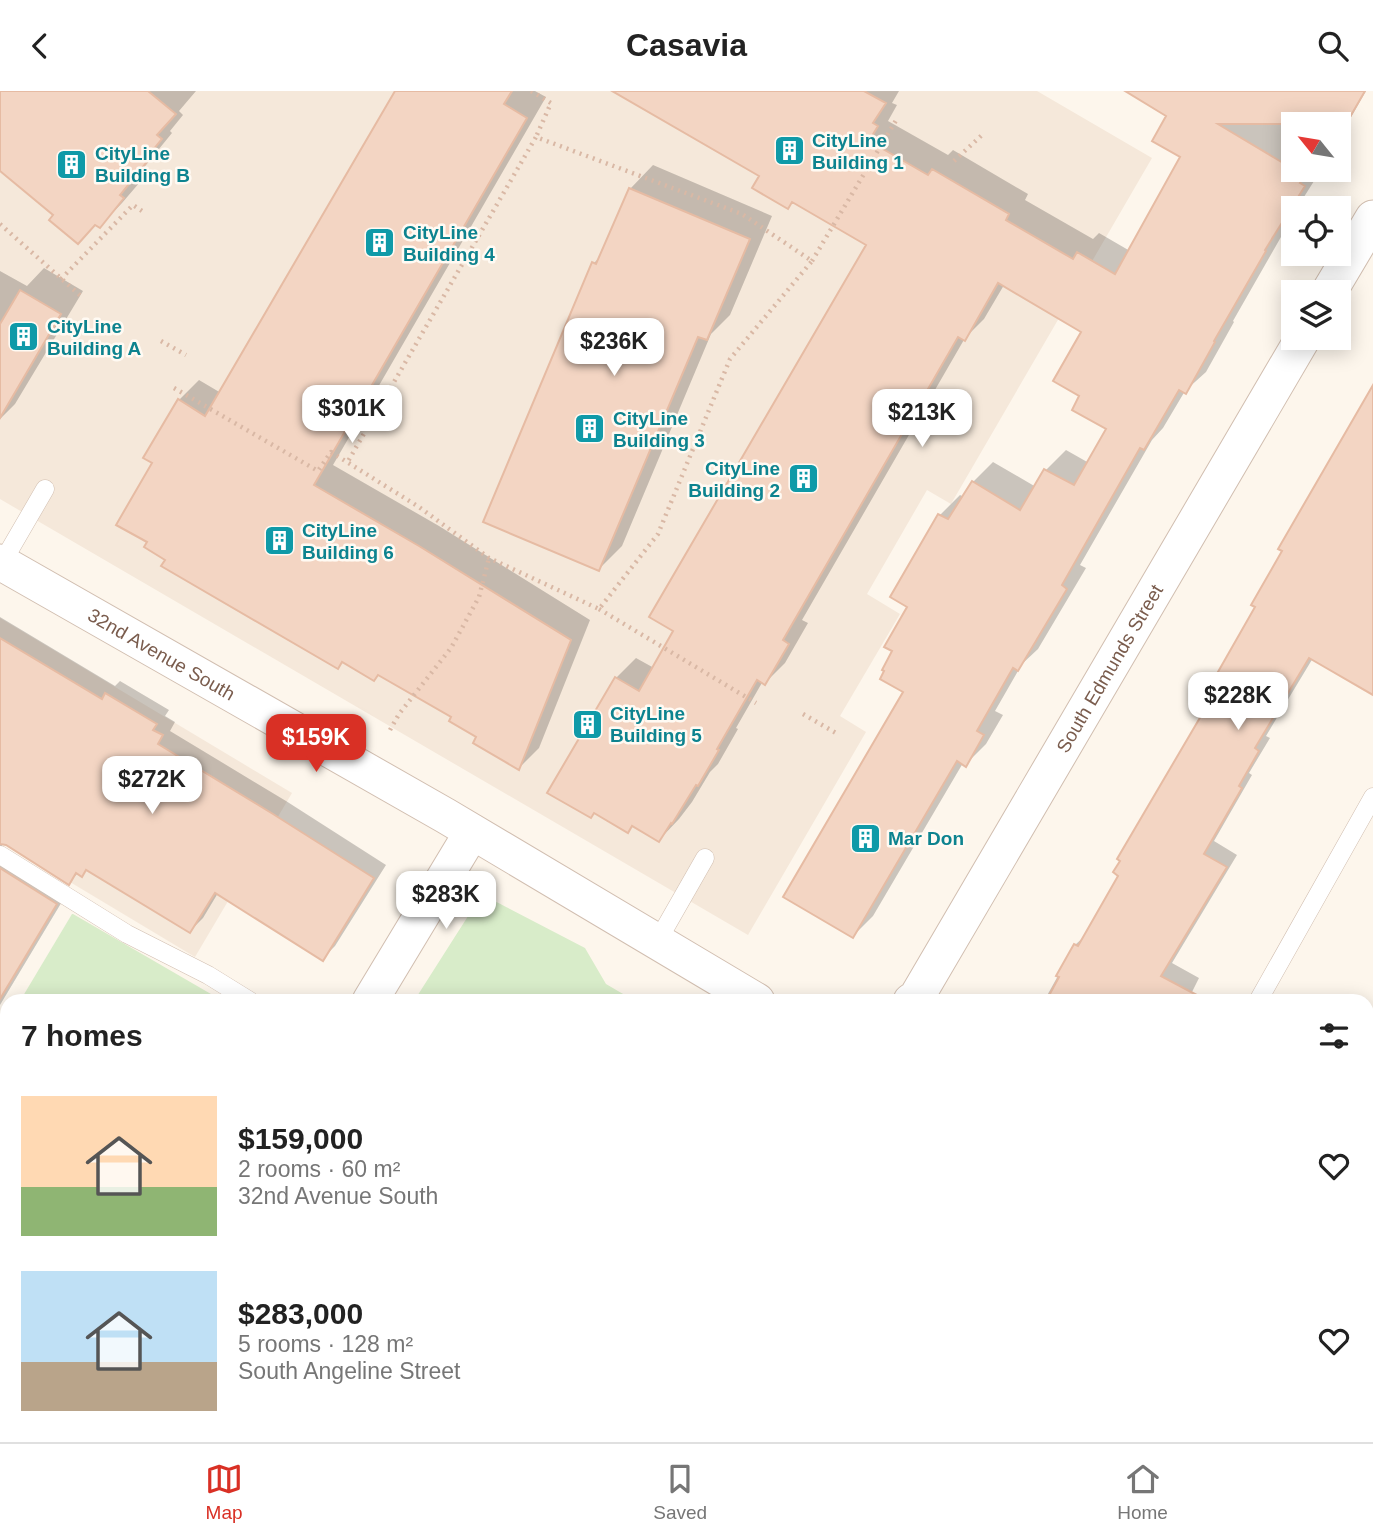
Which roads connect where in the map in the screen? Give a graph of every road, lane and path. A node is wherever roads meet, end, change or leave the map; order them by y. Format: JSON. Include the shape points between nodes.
{"nodes":[{"id":1,"x":531,"y":91,"type":"edge"},
{"id":2,"x":898,"y":117,"type":"dead end"},
{"id":3,"x":982,"y":135,"type":"dead end"},
{"id":4,"x":536,"y":137,"type":"junction"},
{"id":5,"x":954,"y":162,"type":"dead end"},
{"id":6,"x":142,"y":211,"type":"dead end"},
{"id":7,"x":1373,"y":218,"type":"edge"},
{"id":8,"x":0,"y":224,"type":"edge"},
{"id":9,"x":812,"y":261,"type":"junction"},
{"id":10,"x":61,"y":279,"type":"junction"},
{"id":11,"x":1336,"y":280,"type":"edge"},
{"id":12,"x":83,"y":299,"type":"dead end"},
{"id":13,"x":161,"y":341,"type":"dead end"},
{"id":14,"x":1296,"y":350,"type":"edge"},
{"id":15,"x":186,"y":355,"type":"dead end"},
{"id":16,"x":174,"y":388,"type":"dead end"},
{"id":17,"x":347,"y":463,"type":"junction"},
{"id":18,"x":45,"y":489,"type":"dead end"},
{"id":19,"x":489,"y":558,"type":"junction"},
{"id":20,"x":1,"y":563,"type":"edge"},
{"id":21,"x":598,"y":609,"type":"junction"},
{"id":22,"x":756,"y":703,"type":"dead end"},
{"id":23,"x":803,"y":714,"type":"dead end"},
{"id":24,"x":390,"y":730,"type":"dead end"},
{"id":25,"x":836,"y":733,"type":"dead end"},
{"id":26,"x":1373,"y":796,"type":"edge"},
{"id":27,"x":472,"y":832,"type":"junction"},
{"id":28,"x":0,"y":855,"type":"edge"},
{"id":29,"x":705,"y":858,"type":"dead end"},
{"id":30,"x":657,"y":942,"type":"junction"},
{"id":31,"x":239,"y":994,"type":"edge"},
{"id":32,"x":374,"y":994,"type":"edge"},
{"id":33,"x":745,"y":994,"type":"edge"},
{"id":34,"x":918,"y":994,"type":"edge"},
{"id":35,"x":1262,"y":994,"type":"edge"}],
"edges":[{"from":1,"to":4,"type":"path","via":[[551,103]]},
{"from":2,"to":9,"type":"path"},
{"from":3,"to":5,"type":"path"},
{"from":4,"to":9,"type":"path","via":[[742,213]]},
{"from":4,"to":17,"type":"path"},
{"from":6,"to":10,"type":"path","via":[[133,205]]},
{"from":7,"to":11,"type":"street"},
{"from":8,"to":10,"type":"path"},
{"from":9,"to":21,"type":"path","via":[[730,359],[658,534]]},
{"from":10,"to":12,"type":"path"},
{"from":13,"to":15,"type":"path"},
{"from":14,"to":34,"type":"street","name":"South Edmunds Street"},
{"from":16,"to":17,"type":"path","via":[[318,471],[331,452]]},
{"from":17,"to":19,"type":"path"},
{"from":18,"to":20,"type":"lane"},
{"from":19,"to":21,"type":"path"},
{"from":19,"to":24,"type":"path","via":[[479,597],[451,648]]},
{"from":20,"to":27,"type":"street","name":"32nd Avenue South"},
{"from":21,"to":22,"type":"path"},
{"from":23,"to":25,"type":"path"},
{"from":26,"to":35,"type":"lane"},
{"from":27,"to":30,"type":"street","name":"32nd Avenue South"},
{"from":27,"to":32,"type":"street"},
{"from":28,"to":31,"type":"lane","via":[[127,934]]},
{"from":29,"to":30,"type":"lane"},
{"from":30,"to":33,"type":"street","name":"32nd Avenue South"}]}
